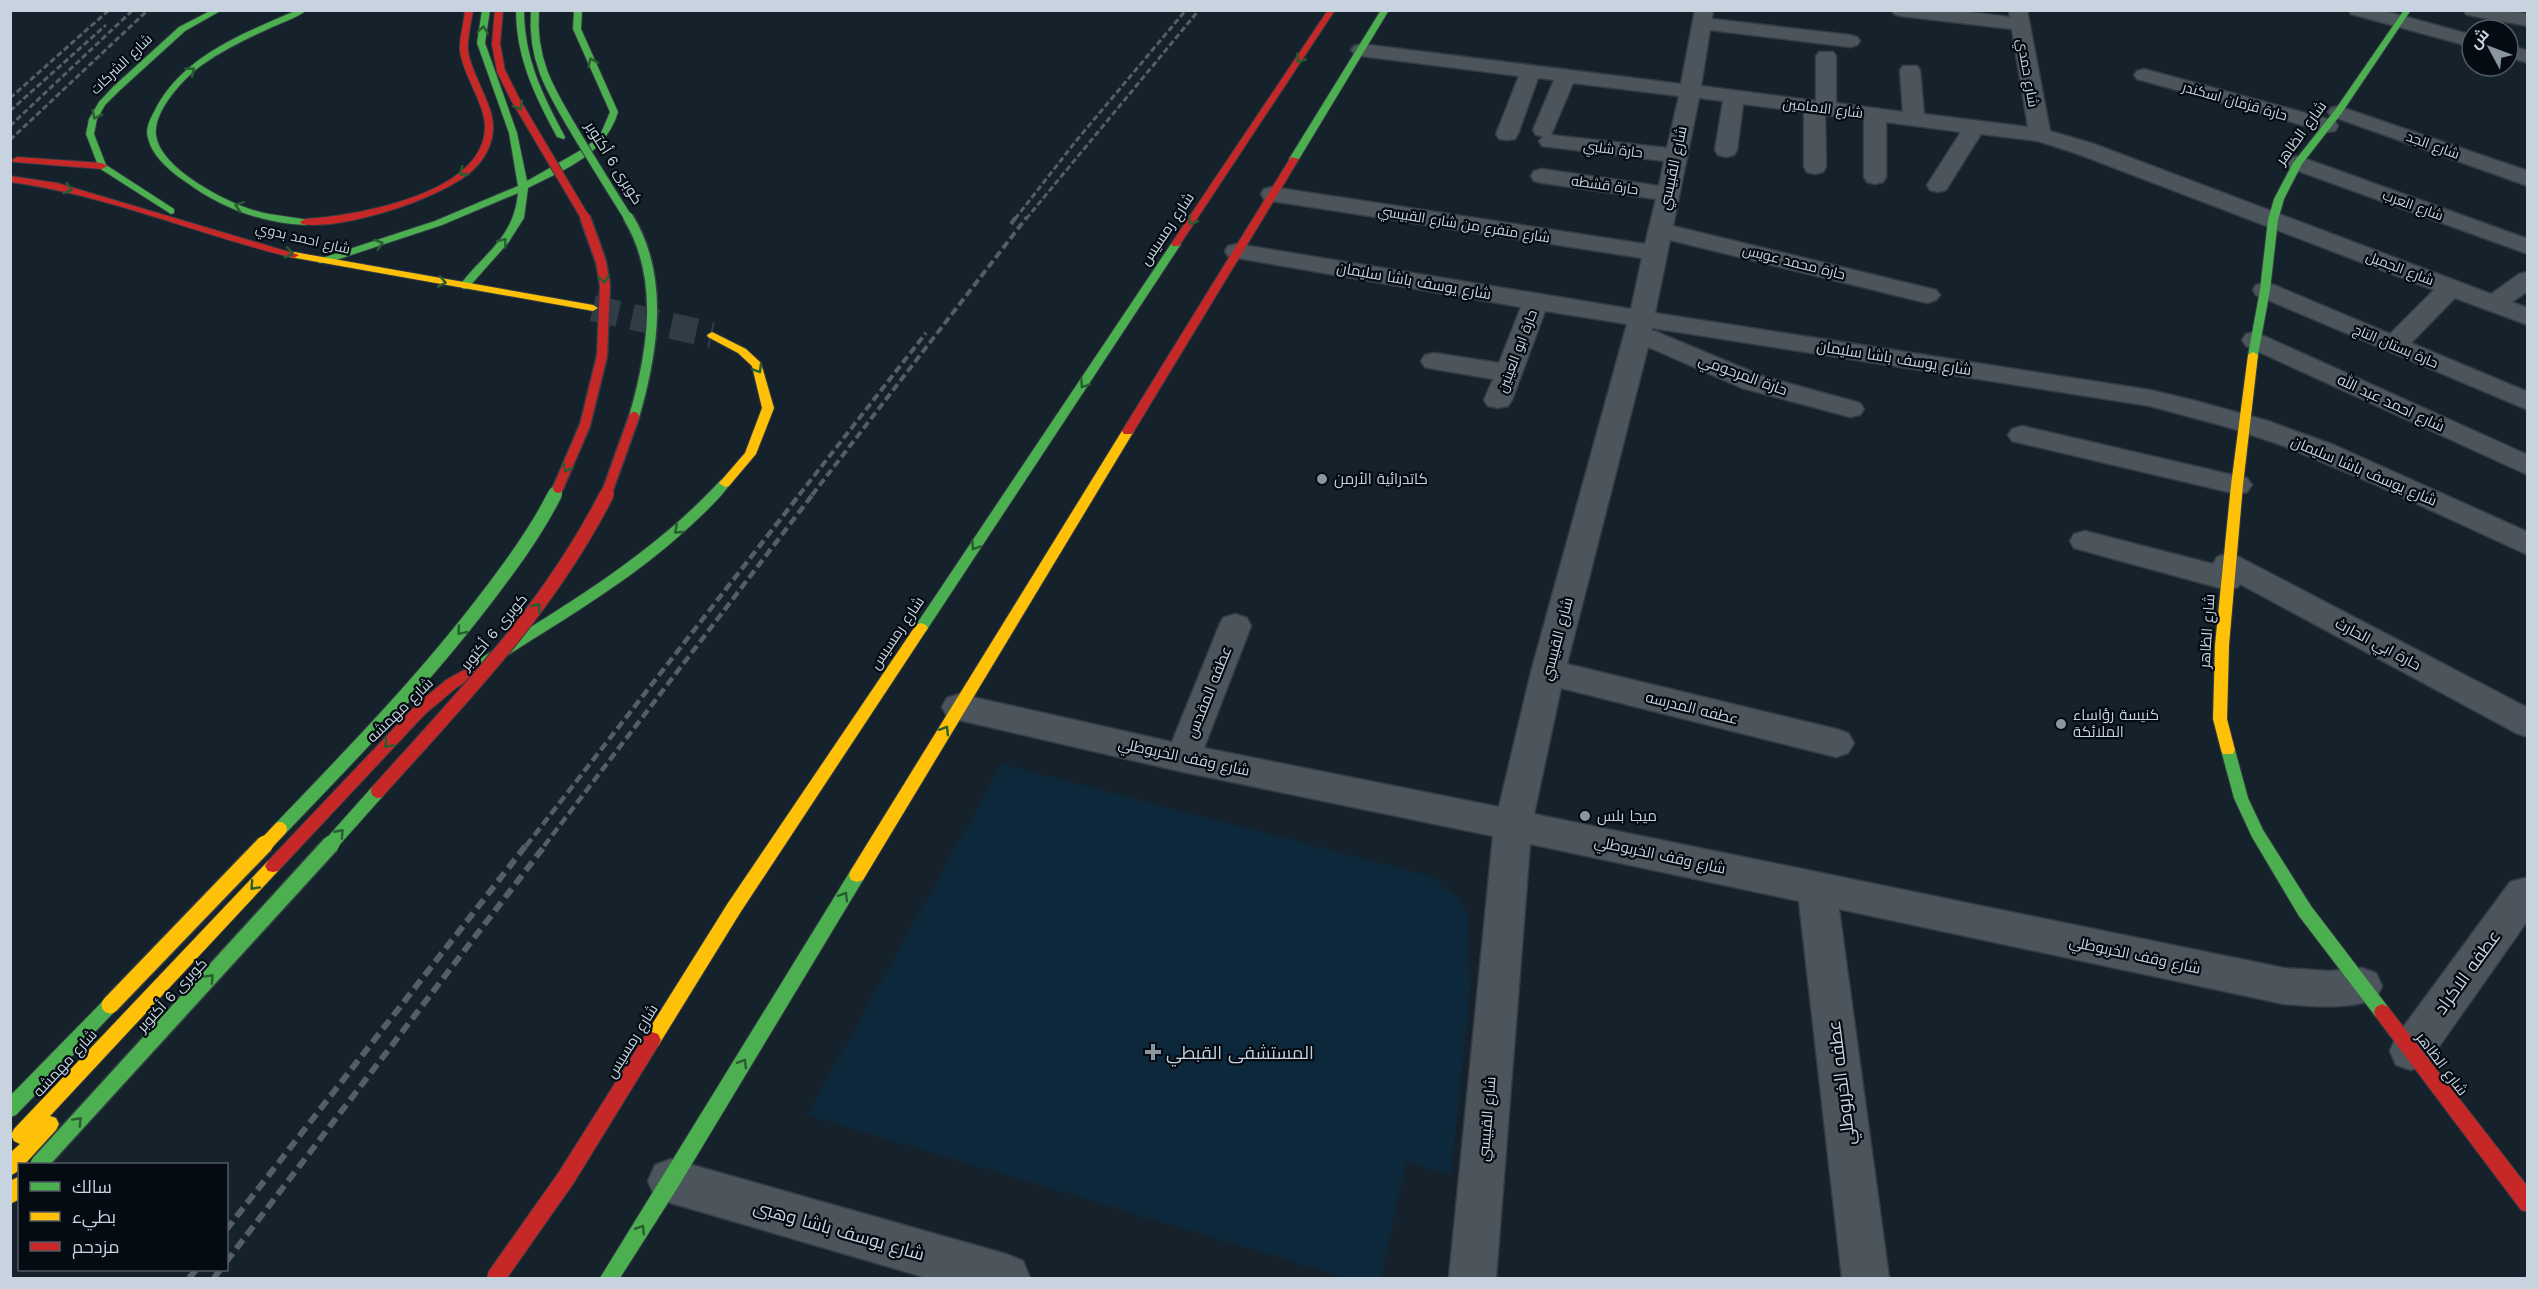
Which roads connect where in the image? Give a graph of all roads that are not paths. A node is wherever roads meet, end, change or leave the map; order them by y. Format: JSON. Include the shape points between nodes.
{"nodes":[{"id":1,"x":219,"y":10,"type":"edge"},
{"id":2,"x":304,"y":10,"type":"edge"},
{"id":3,"x":469,"y":10,"type":"edge"},
{"id":4,"x":486,"y":10,"type":"edge"},
{"id":5,"x":499,"y":10,"type":"edge"},
{"id":6,"x":520,"y":10,"type":"edge"},
{"id":7,"x":535,"y":10,"type":"edge"},
{"id":8,"x":578,"y":10,"type":"edge"},
{"id":9,"x":1332,"y":10,"type":"edge"},
{"id":10,"x":1385,"y":10,"type":"edge"},
{"id":11,"x":1901,"y":10,"type":"edge"},
{"id":12,"x":2358,"y":10,"type":"edge"},
{"id":13,"x":2473,"y":10,"type":"edge"},
{"id":14,"x":269,"y":13,"type":"dead end"},
{"id":15,"x":2405,"y":16,"type":"edge"},
{"id":16,"x":1702,"y":17,"type":"edge"},
{"id":17,"x":2019,"y":17,"type":"edge"},
{"id":18,"x":287,"y":18,"type":"junction"},
{"id":19,"x":2528,"y":20,"type":"edge"},
{"id":20,"x":2460,"y":37,"type":"edge"},
{"id":21,"x":1850,"y":41,"type":"dead end"},
{"id":22,"x":1361,"y":50,"type":"junction"},
{"id":23,"x":1826,"y":56,"type":"dead end"},
{"id":24,"x":1910,"y":70,"type":"dead end"},
{"id":25,"x":1532,"y":71,"type":"junction"},
{"id":26,"x":1566,"y":75,"type":"junction"},
{"id":27,"x":2144,"y":75,"type":"dead end"},
{"id":28,"x":1690,"y":92,"type":"junction"},
{"id":29,"x":1734,"y":97,"type":"junction"},
{"id":30,"x":1820,"y":108,"type":"junction"},
{"id":31,"x":1875,"y":115,"type":"junction"},
{"id":32,"x":2332,"y":119,"type":"junction"},
{"id":33,"x":1914,"y":120,"type":"junction"},
{"id":34,"x":1975,"y":127,"type":"junction"},
{"id":35,"x":1507,"y":134,"type":"dead end"},
{"id":36,"x":2040,"y":135,"type":"junction"},
{"id":37,"x":1726,"y":150,"type":"dead end"},
{"id":38,"x":1676,"y":156,"type":"junction"},
{"id":39,"x":10,"y":159,"type":"edge"},
{"id":40,"x":2298,"y":163,"type":"junction"},
{"id":41,"x":102,"y":166,"type":"junction"},
{"id":42,"x":1815,"y":167,"type":"dead end"},
{"id":43,"x":1542,"y":176,"type":"dead end"},
{"id":44,"x":1875,"y":177,"type":"dead end"},
{"id":45,"x":10,"y":179,"type":"edge"},
{"id":46,"x":2528,"y":179,"type":"edge"},
{"id":47,"x":1938,"y":185,"type":"dead end"},
{"id":48,"x":522,"y":187,"type":"junction"},
{"id":49,"x":1272,"y":194,"type":"junction"},
{"id":50,"x":1668,"y":194,"type":"junction"},
{"id":51,"x":2273,"y":220,"type":"junction"},
{"id":52,"x":192,"y":226,"type":"junction"},
{"id":53,"x":1658,"y":242,"type":"junction"},
{"id":54,"x":2528,"y":247,"type":"edge"},
{"id":55,"x":1237,"y":251,"type":"junction"},
{"id":56,"x":323,"y":261,"type":"junction"},
{"id":57,"x":2528,"y":279,"type":"edge"},
{"id":58,"x":464,"y":286,"type":"junction"},
{"id":59,"x":2451,"y":287,"type":"junction"},
{"id":60,"x":2265,"y":290,"type":"junction"},
{"id":61,"x":1927,"y":295,"type":"dead end"},
{"id":62,"x":1536,"y":302,"type":"junction"},
{"id":63,"x":2494,"y":304,"type":"junction"},
{"id":64,"x":593,"y":308,"type":"tunnel mouth"},
{"id":65,"x":2528,"y":317,"type":"edge"},
{"id":66,"x":1639,"y":326,"type":"junction"},
{"id":67,"x":712,"y":335,"type":"tunnel mouth"},
{"id":68,"x":2254,"y":340,"type":"junction"},
{"id":69,"x":2394,"y":345,"type":"junction"},
{"id":70,"x":1434,"y":362,"type":"dead end"},
{"id":71,"x":1508,"y":373,"type":"junction"},
{"id":72,"x":1498,"y":400,"type":"dead end"},
{"id":73,"x":2528,"y":402,"type":"edge"},
{"id":74,"x":1850,"y":409,"type":"dead end"},
{"id":75,"x":2243,"y":423,"type":"junction"},
{"id":76,"x":2022,"y":435,"type":"dead end"},
{"id":77,"x":2528,"y":466,"type":"edge"},
{"id":78,"x":2236,"y":485,"type":"junction"},
{"id":79,"x":594,"y":489,"type":"dead end"},
{"id":80,"x":2085,"y":541,"type":"dead end"},
{"id":81,"x":2528,"y":545,"type":"edge"},
{"id":82,"x":2228,"y":571,"type":"junction"},
{"id":83,"x":540,"y":578,"type":"dead end"},
{"id":84,"x":1235,"y":626,"type":"dead end"},
{"id":85,"x":1548,"y":672,"type":"junction"},
{"id":86,"x":959,"y":706,"type":"junction"},
{"id":87,"x":2528,"y":724,"type":"edge"},
{"id":88,"x":1836,"y":743,"type":"dead end"},
{"id":89,"x":1183,"y":758,"type":"junction"},
{"id":90,"x":1513,"y":825,"type":"junction"},
{"id":91,"x":1817,"y":888,"type":"junction"},
{"id":92,"x":2524,"y":894,"type":"dead end"},
{"id":93,"x":2362,"y":986,"type":"junction"},
{"id":94,"x":2411,"y":1050,"type":"junction"},
{"id":95,"x":98,"y":1072,"type":"dead end"},
{"id":96,"x":10,"y":1109,"type":"edge"},
{"id":97,"x":58,"y":1115,"type":"dead end"},
{"id":98,"x":10,"y":1145,"type":"edge"},
{"id":99,"x":40,"y":1163,"type":"edge"},
{"id":100,"x":10,"y":1167,"type":"edge"},
{"id":101,"x":671,"y":1180,"type":"junction"},
{"id":102,"x":2528,"y":1203,"type":"edge"},
{"id":103,"x":496,"y":1278,"type":"edge"},
{"id":104,"x":609,"y":1278,"type":"edge"},
{"id":105,"x":1006,"y":1278,"type":"edge"},
{"id":106,"x":1472,"y":1278,"type":"edge"},
{"id":107,"x":1865,"y":1278,"type":"edge"}],
"edges":[{"from":1,"to":41,"type":"main road","name":"شارع الشركات","one_way":true,"via":[[183,29],[102,104],[90,134]]},
{"from":2,"to":18,"type":"main road"},
{"from":3,"to":18,"type":"main road","one_way":true,"via":[[464,51],[489,124],[491,137],[485,151],[472,166],[424,195],[359,217],[325,222],[294,222],[224,200],[188,181],[164,159],[151,135],[154,113],[169,91],[193,68]]},
{"from":48,"to":4,"type":"main road","one_way":true,"via":[[513,133],[481,43]]},
{"from":5,"to":96,"type":"main road","name":"كوبرى 6 أكتوبر","one_way":true,"bridge":true,"via":[[495,36],[498,62],[508,89],[581,209],[596,242],[605,280],[607,322],[601,369],[587,420],[562,477],[527,540],[479,609],[418,684]]},
{"from":6,"to":79,"type":"main road","via":[[524,56],[541,100],[627,236],[635,257],[643,334],[639,367],[630,404]]},
{"from":99,"to":7,"type":"main road","name":"كوبرى 6 أكتوبر","one_way":true,"bridge":true,"via":[[489,666],[537,608],[574,553],[608,490],[646,378],[651,348],[651,283],[636,228],[546,84],[532,29]]},
{"from":48,"to":8,"type":"main road","one_way":true,"via":[[581,155],[610,127],[614,112],[578,29]]},
{"from":9,"to":103,"type":"main road","name":"شارع رمسيس","one_way":true,"via":[[740,898],[566,1178]]},
{"from":10,"to":22,"type":"main road"},
{"from":11,"to":17,"type":"street"},
{"from":12,"to":15,"type":"street"},
{"from":13,"to":19,"type":"street"},
{"from":14,"to":18,"type":"main road"},
{"from":15,"to":20,"type":"street"},
{"from":15,"to":32,"type":"main road","name":"شارع الظاهر"},
{"from":16,"to":21,"type":"street"},
{"from":16,"to":28,"type":"street","name":"شارع القبيسي"},
{"from":17,"to":36,"type":"street","name":"شارع حمدي"},
{"from":22,"to":25,"type":"street","name":"شارع الامامين"},
{"from":22,"to":49,"type":"main road"},
{"from":23,"to":30,"type":"street"},
{"from":24,"to":33,"type":"street"},
{"from":25,"to":26,"type":"street","name":"شارع الامامين"},
{"from":25,"to":35,"type":"street"},
{"from":26,"to":28,"type":"street","name":"شارع الامامين"},
{"from":26,"to":38,"type":"street","name":"حارة شلبي","via":[[1547,136]]},
{"from":27,"to":32,"type":"street","name":"حارة قزمان اسكندر"},
{"from":28,"to":29,"type":"street","name":"شارع الامامين"},
{"from":28,"to":38,"type":"street","name":"شارع القبيسي"},
{"from":29,"to":30,"type":"street","name":"شارع الامامين"},
{"from":29,"to":37,"type":"street"},
{"from":30,"to":31,"type":"street","name":"شارع الامامين"},
{"from":30,"to":42,"type":"street"},
{"from":31,"to":33,"type":"street","name":"شارع الامامين"},
{"from":31,"to":44,"type":"street"},
{"from":32,"to":40,"type":"main road","name":"شارع الظاهر"},
{"from":32,"to":46,"type":"street","name":"شارع الجد"},
{"from":33,"to":34,"type":"street","name":"شارع الامامين"},
{"from":34,"to":36,"type":"street","name":"شارع الامامين"},
{"from":34,"to":47,"type":"street"},
{"from":36,"to":51,"type":"street","name":"شارع الامامين"},
{"from":38,"to":50,"type":"street","name":"شارع القبيسي"},
{"from":39,"to":41,"type":"main road"},
{"from":40,"to":51,"type":"main road","name":"شارع الظاهر"},
{"from":40,"to":54,"type":"street","name":"شارع العرب"},
{"from":41,"to":52,"type":"main road"},
{"from":43,"to":50,"type":"street","name":"حارة قشطه"},
{"from":45,"to":52,"type":"main road","name":"شارع احمد بدوي","one_way":true,"via":[[54,185]]},
{"from":56,"to":48,"type":"main road","one_way":true,"via":[[411,233]]},
{"from":58,"to":48,"type":"main road","one_way":true,"via":[[505,241],[519,218]]},
{"from":49,"to":53,"type":"street","name":"شارع متفرع من شارع القبيسي"},
{"from":49,"to":55,"type":"main road"},
{"from":50,"to":53,"type":"street","name":"شارع القبيسي"},
{"from":51,"to":59,"type":"street","name":"شارع الجميل"},
{"from":51,"to":60,"type":"main road","name":"شارع الظاهر"},
{"from":52,"to":56,"type":"main road","name":"شارع احمد بدوي","one_way":true},
{"from":53,"to":61,"type":"street","name":"حارة محمد عويس"},
{"from":53,"to":66,"type":"street","name":"شارع القبيسي"},
{"from":55,"to":62,"type":"street","name":"شارع يوسف باشا سليمان"},
{"from":55,"to":86,"type":"main road"},
{"from":56,"to":58,"type":"main road","name":"شارع احمد بدوي","one_way":true},
{"from":57,"to":63,"type":"street"},
{"from":58,"to":64,"type":"main road","name":"شارع احمد بدوي"},
{"from":59,"to":63,"type":"street","name":"شارع الجميل"},
{"from":59,"to":69,"type":"street"},
{"from":60,"to":68,"type":"main road","name":"شارع الظاهر"},
{"from":60,"to":69,"type":"street","name":"حارة بستان التاج"},
{"from":62,"to":66,"type":"street","name":"شارع يوسف باشا سليمان"},
{"from":62,"to":71,"type":"street","name":"حارة ابو العينين"},
{"from":63,"to":65,"type":"street","name":"شارع الجميل"},
{"from":66,"to":74,"type":"street","name":"حارة المرحومي","via":[[1752,382]]},
{"from":66,"to":75,"type":"street","name":"شارع يوسف باشا سليمان","via":[[2105,390]]},
{"from":66,"to":85,"type":"street","name":"شارع القبيسي"},
{"from":67,"to":98,"type":"main road","name":"شارع مهمشه","one_way":true,"via":[[746,353],[763,376],[766,414],[759,440],[740,468],[707,505],[660,546],[590,597],[450,685],[420,710]]},
{"from":68,"to":75,"type":"main road","name":"شارع الظاهر"},
{"from":68,"to":77,"type":"street","name":"شارع احمد عبد الله"},
{"from":69,"to":73,"type":"street","name":"حارة بستان التاج"},
{"from":70,"to":71,"type":"street"},
{"from":71,"to":72,"type":"street","name":"حارة ابو العينين"},
{"from":75,"to":78,"type":"main road","name":"شارع الظاهر"},
{"from":75,"to":81,"type":"street","name":"شارع يوسف باشا سليمان","via":[[2349,462]]},
{"from":76,"to":78,"type":"street"},
{"from":78,"to":82,"type":"main road","name":"شارع الظاهر"},
{"from":80,"to":82,"type":"street","name":"حارة ابي الحارث"},
{"from":82,"to":87,"type":"street","name":"حارة ابي الحارث"},
{"from":82,"to":93,"type":"main road","name":"شارع الظاهر","via":[[2220,719],[2241,798],[2257,833],[2305,911]]},
{"from":83,"to":95,"type":"main road","via":[[448,697]]},
{"from":84,"to":89,"type":"street","name":"عطفه المقدس"},
{"from":85,"to":88,"type":"street","name":"عطفه المدرسه"},
{"from":85,"to":90,"type":"street","name":"شارع القبيسي"},
{"from":86,"to":89,"type":"street","name":"شارع وقف الخربوطلي"},
{"from":101,"to":86,"type":"main road","one_way":true},
{"from":89,"to":90,"type":"street","name":"شارع وقف الخربوطلي"},
{"from":90,"to":91,"type":"street","name":"شارع وقف الخربوطلي"},
{"from":90,"to":106,"type":"street","name":"شارع القبيسي"},
{"from":91,"to":93,"type":"street","name":"شارع وقف الخربوطلي","via":[[2284,986]]},
{"from":91,"to":107,"type":"street","name":"عطفه الخربوطلي"},
{"from":92,"to":94,"type":"street","name":"عطفه الاكراد"},
{"from":93,"to":94,"type":"main road","name":"شارع الظاهر"},
{"from":94,"to":102,"type":"main road","name":"شارع الظاهر"},
{"from":97,"to":100,"type":"main road"},
{"from":104,"to":101,"type":"main road","one_way":true},
{"from":101,"to":105,"type":"street","name":"شارع يوسف باشا وهبى"}]}
